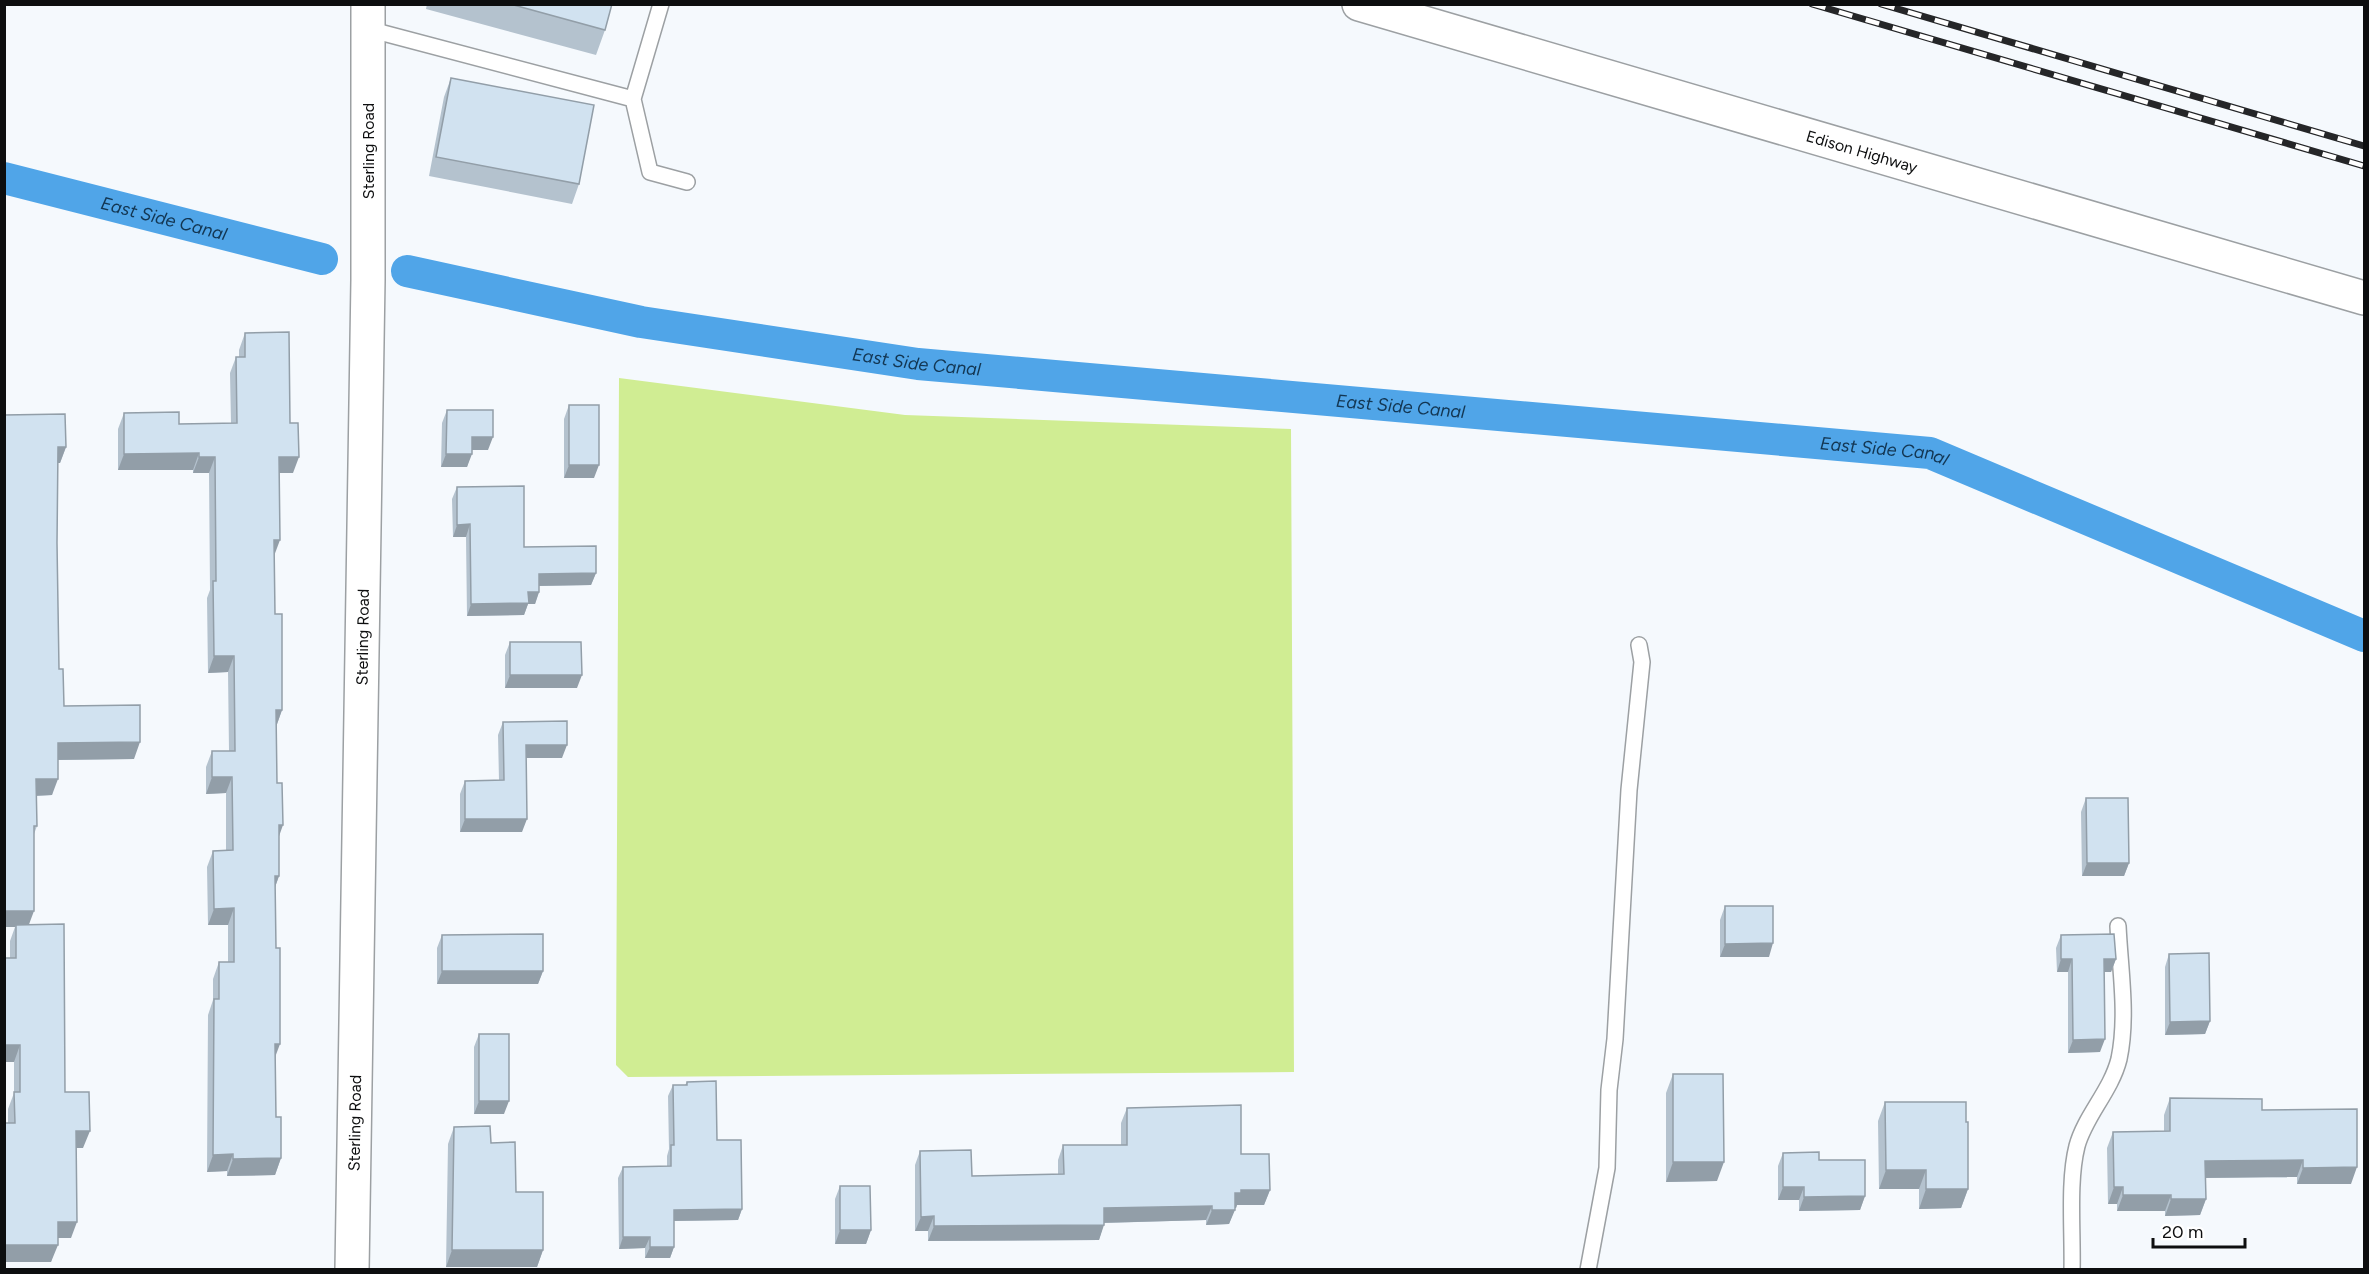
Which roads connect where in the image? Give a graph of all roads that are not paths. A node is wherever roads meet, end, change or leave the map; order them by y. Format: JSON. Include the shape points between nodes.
{"nodes":[{"id":1,"x":661,"y":4,"type":"edge"},
{"id":2,"x":1359,"y":4,"type":"edge"},
{"id":3,"x":368,"y":16,"type":"edge"},
{"id":4,"x":633,"y":99,"type":"junction"},
{"id":5,"x":687,"y":182,"type":"dead end"},
{"id":6,"x":2364,"y":298,"type":"edge"},
{"id":7,"x":1639,"y":645,"type":"dead end"},
{"id":8,"x":2118,"y":926,"type":"dead end"},
{"id":9,"x":352,"y":1269,"type":"edge"},
{"id":10,"x":1588,"y":1269,"type":"edge"},
{"id":11,"x":2072,"y":1269,"type":"edge"}],
"edges":[{"from":1,"to":4,"type":"lane"},
{"from":2,"to":6,"type":"street","name":"Edison Highway"},
{"from":3,"to":4,"type":"lane"},
{"from":3,"to":9,"type":"street","name":"Sterling Road"},
{"from":4,"to":5,"type":"lane","via":[[650,172]]},
{"from":7,"to":10,"type":"lane","via":[[1642,662],[1629,790],[1607,1167]]},
{"from":8,"to":11,"type":"lane","via":[[2123,1023],[2119,1056],[2114,1078],[2078,1144]]}]}
